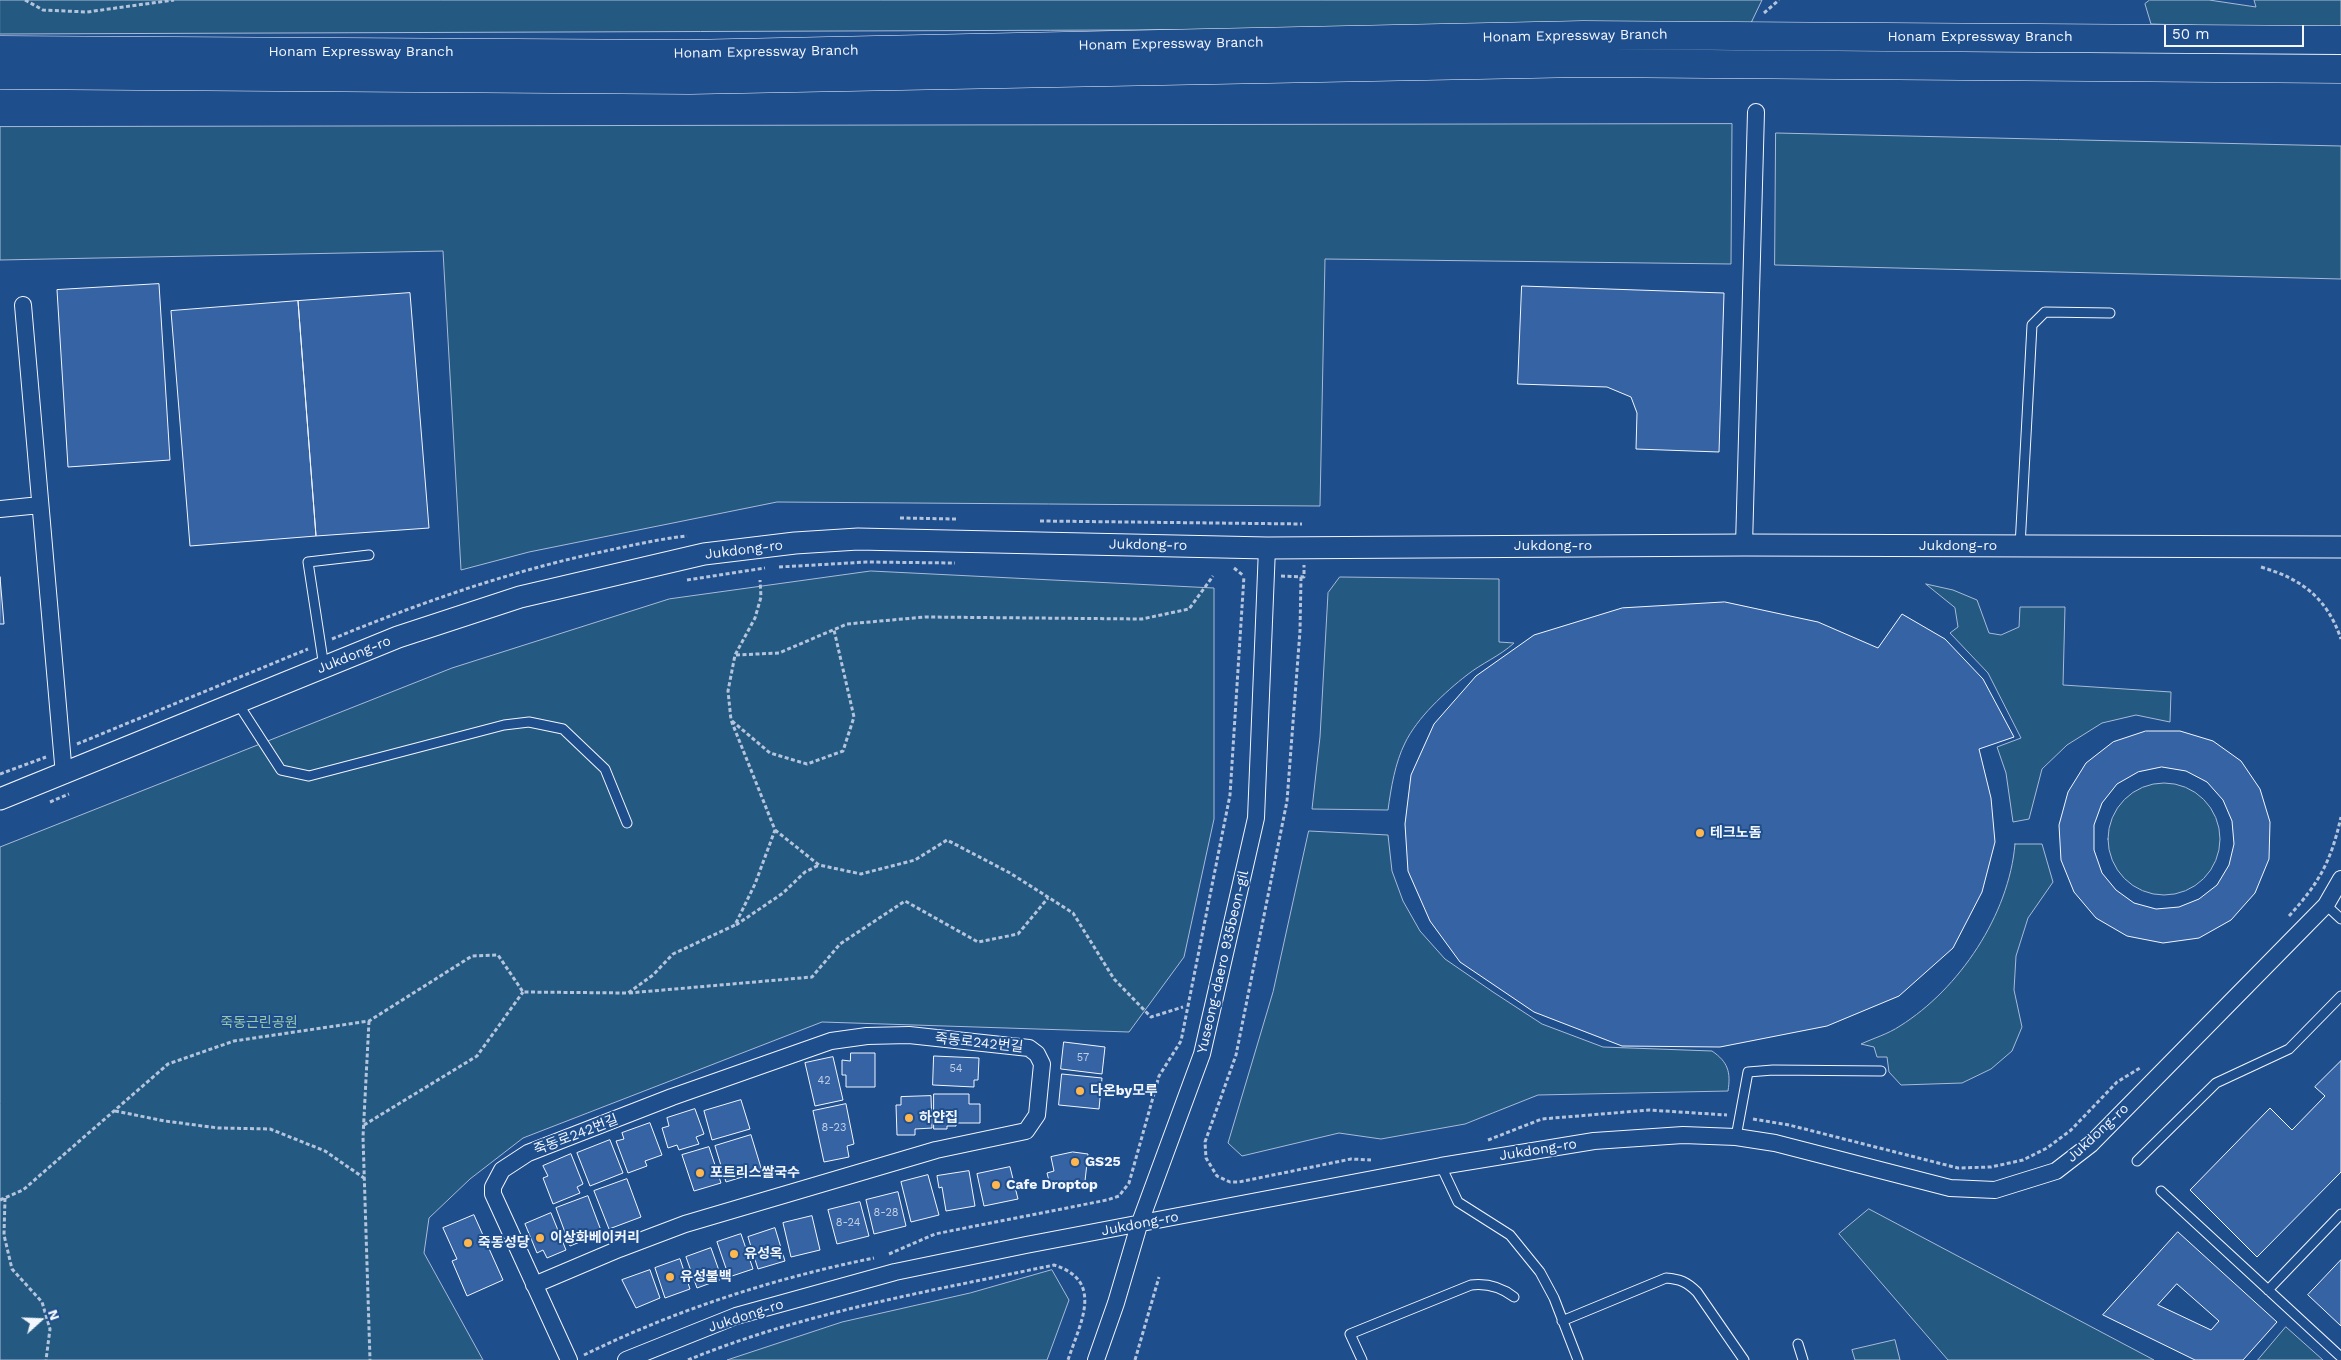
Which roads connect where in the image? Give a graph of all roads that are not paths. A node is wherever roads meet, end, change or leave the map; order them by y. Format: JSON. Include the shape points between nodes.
{"nodes":[{"id":1,"x":2341,"y":40,"type":"edge"},
{"id":2,"x":0,"y":50,"type":"edge"},
{"id":3,"x":2341,"y":69,"type":"edge"},
{"id":4,"x":0,"y":75,"type":"edge"},
{"id":5,"x":1756,"y":112,"type":"dead end"},
{"id":6,"x":23,"y":305,"type":"dead end"},
{"id":7,"x":2110,"y":313,"type":"dead end"},
{"id":8,"x":40,"y":505,"type":"junction"},
{"id":9,"x":0,"y":509,"type":"edge"},
{"id":10,"x":1744,"y":545,"type":"junction"},
{"id":11,"x":2020,"y":546,"type":"junction"},
{"id":12,"x":2341,"y":547,"type":"edge"},
{"id":13,"x":1267,"y":548,"type":"junction"},
{"id":14,"x":369,"y":555,"type":"dead end"},
{"id":15,"x":324,"y":667,"type":"junction"},
{"id":16,"x":236,"y":702,"type":"junction"},
{"id":17,"x":69,"y":784,"type":"junction"},
{"id":18,"x":0,"y":799,"type":"edge"},
{"id":19,"x":628,"y":823,"type":"dead end"},
{"id":20,"x":2341,"y":879,"type":"edge"},
{"id":21,"x":2326,"y":905,"type":"junction"},
{"id":22,"x":2341,"y":919,"type":"edge"},
{"id":23,"x":2341,"y":996,"type":"edge"},
{"id":24,"x":1882,"y":1071,"type":"dead end"},
{"id":25,"x":1736,"y":1137,"type":"junction"},
{"id":26,"x":2137,"y":1161,"type":"dead end"},
{"id":27,"x":1441,"y":1166,"type":"junction"},
{"id":28,"x":2161,"y":1191,"type":"dead end"},
{"id":29,"x":2341,"y":1214,"type":"edge"},
{"id":30,"x":1140,"y":1225,"type":"junction"},
{"id":31,"x":534,"y":1285,"type":"junction"},
{"id":32,"x":2268,"y":1290,"type":"junction"},
{"id":33,"x":1514,"y":1297,"type":"dead end"},
{"id":34,"x":1562,"y":1321,"type":"junction"},
{"id":35,"x":1798,"y":1344,"type":"dead end"},
{"id":36,"x":2341,"y":1357,"type":"edge"},
{"id":37,"x":569,"y":1360,"type":"edge"},
{"id":38,"x":626,"y":1360,"type":"edge"},
{"id":39,"x":1096,"y":1360,"type":"edge"},
{"id":40,"x":1362,"y":1360,"type":"edge"},
{"id":41,"x":1578,"y":1360,"type":"edge"},
{"id":42,"x":1744,"y":1360,"type":"edge"},
{"id":43,"x":1803,"y":1360,"type":"edge"}],
"edges":[{"from":1,"to":2,"type":"highway","name":"Honam Expressway Branch","via":[[1583,35],[687,54]]},
{"from":3,"to":4,"type":"highway","name":"Honam Expressway Branch","via":[[1582,64],[690,80]]},
{"from":5,"to":10,"type":"street"},
{"from":6,"to":8,"type":"street"},
{"from":7,"to":11,"type":"lane","via":[[2044,312],[2032,325]]},
{"from":8,"to":9,"type":"street"},
{"from":8,"to":17,"type":"street"},
{"from":10,"to":11,"type":"street","name":"Jukdong-ro"},
{"from":10,"to":13,"type":"street","name":"Jukdong-ro"},
{"from":11,"to":12,"type":"street","name":"Jukdong-ro"},
{"from":13,"to":15,"type":"street","name":"Jukdong-ro","via":[[858,539],[704,554],[520,597],[398,637]]},
{"from":13,"to":30,"type":"street","name":"Yuseong-daero 935beon-gil","via":[[1256,818],[1202,1054]]},
{"from":14,"to":15,"type":"lane","via":[[308,562]]},
{"from":15,"to":16,"type":"street","name":"Jukdong-ro"},
{"from":16,"to":17,"type":"street","name":"Jukdong-ro"},
{"from":16,"to":19,"type":"lane","via":[[281,770],[309,776],[504,725],[529,722],[563,729],[605,769]]},
{"from":17,"to":18,"type":"street","name":"Jukdong-ro"},
{"from":20,"to":21,"type":"street","name":"Jukdong-ro"},
{"from":21,"to":22,"type":"lane"},
{"from":21,"to":25,"type":"street","name":"Jukdong-ro","via":[[2090,1144],[2056,1171],[1995,1190],[1950,1188]]},
{"from":23,"to":26,"type":"lane","via":[[2289,1050],[2216,1083]]},
{"from":24,"to":25,"type":"lane","via":[[1748,1072]]},
{"from":25,"to":27,"type":"street","name":"Jukdong-ro","via":[[1683,1135],[1594,1141]]},
{"from":27,"to":30,"type":"street","name":"Jukdong-ro"},
{"from":27,"to":34,"type":"lane","via":[[1458,1202],[1510,1235],[1540,1272]]},
{"from":28,"to":32,"type":"lane"},
{"from":29,"to":32,"type":"lane"},
{"from":30,"to":38,"type":"street","name":"Jukdong-ro","via":[[895,1272],[736,1316]]},
{"from":30,"to":39,"type":"street","name":"Yuseong-daero 935beon-gil"},
{"from":31,"to":31,"type":"street","name":"죽동로242번길","via":[[685,1224],[936,1150],[1026,1131],[1037,1115],[1042,1064],[1038,1054],[1030,1048],[909,1035],[831,1041],[672,1097],[528,1154],[502,1170],[492,1186]]},
{"from":31,"to":37,"type":"street","name":"죽동로242번길"},
{"from":32,"to":36,"type":"lane"},
{"from":33,"to":40,"type":"lane","via":[[1496,1287],[1472,1285],[1350,1334]]},
{"from":34,"to":41,"type":"lane"},
{"from":34,"to":42,"type":"lane","via":[[1666,1278],[1675,1279],[1687,1282],[1697,1292]]},
{"from":35,"to":43,"type":"lane"}]}
